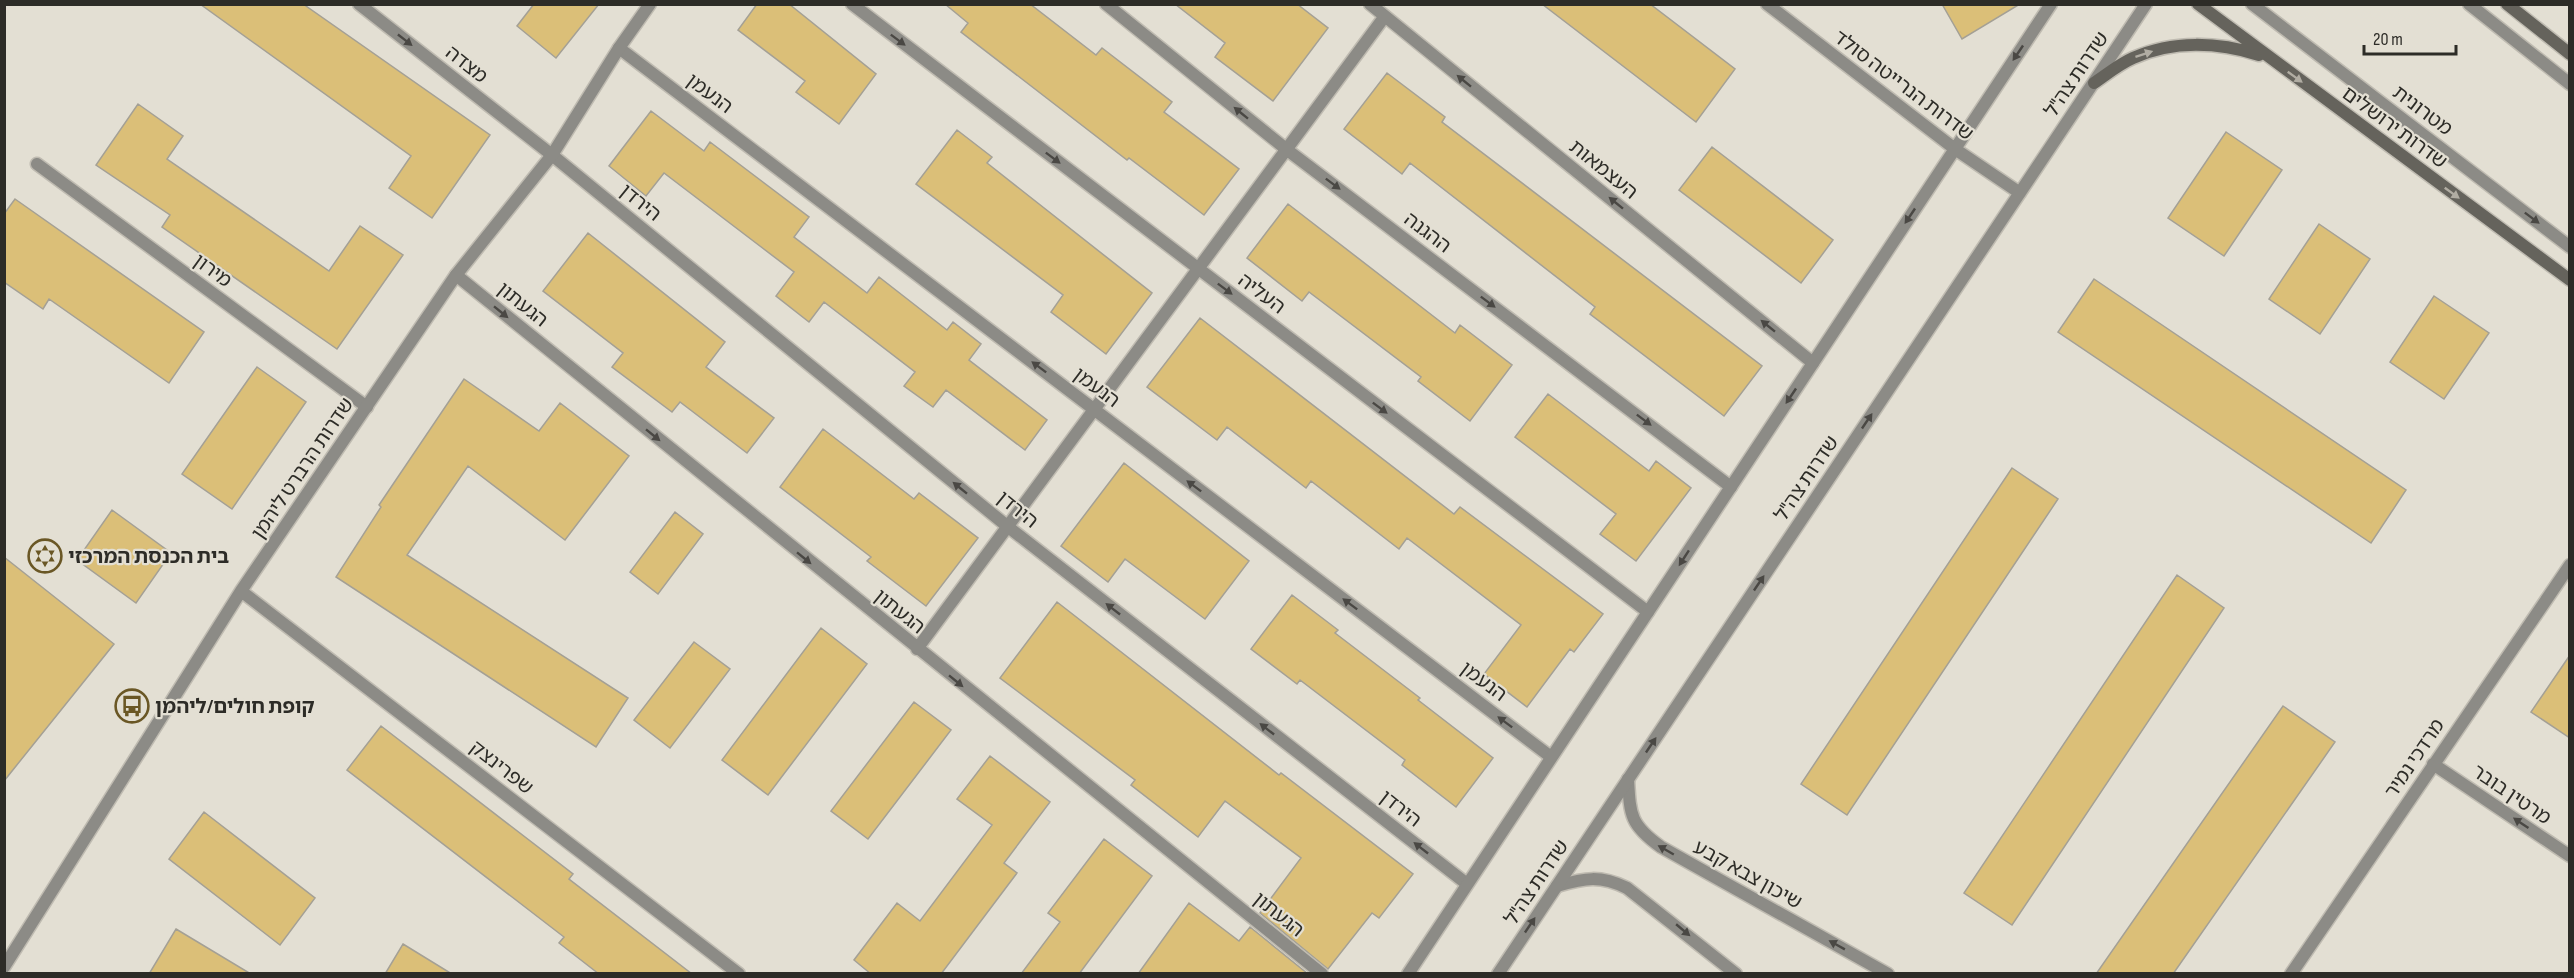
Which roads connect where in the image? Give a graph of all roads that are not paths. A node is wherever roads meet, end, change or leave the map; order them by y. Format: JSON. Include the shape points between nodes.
{"nodes":[{"id":1,"x":359,"y":4,"type":"edge"},
{"id":2,"x":852,"y":4,"type":"edge"},
{"id":3,"x":1106,"y":4,"type":"edge"},
{"id":4,"x":1370,"y":4,"type":"edge"},
{"id":5,"x":1767,"y":4,"type":"edge"},
{"id":6,"x":2050,"y":4,"type":"edge"},
{"id":7,"x":2146,"y":4,"type":"edge"},
{"id":8,"x":2198,"y":4,"type":"edge"},
{"id":9,"x":2252,"y":4,"type":"edge"},
{"id":10,"x":2469,"y":4,"type":"edge"},
{"id":11,"x":2507,"y":4,"type":"edge"},
{"id":12,"x":644,"y":7,"type":"edge"},
{"id":13,"x":1384,"y":16,"type":"junction"},
{"id":14,"x":619,"y":48,"type":"junction"},
{"id":15,"x":2570,"y":54,"type":"edge"},
{"id":16,"x":2270,"y":58,"type":"junction"},
{"id":17,"x":2094,"y":83,"type":"junction"},
{"id":18,"x":2570,"y":84,"type":"edge"},
{"id":19,"x":1286,"y":149,"type":"junction"},
{"id":20,"x":1954,"y":149,"type":"junction"},
{"id":21,"x":552,"y":155,"type":"junction"},
{"id":22,"x":37,"y":164,"type":"dead end"},
{"id":23,"x":2020,"y":193,"type":"junction"},
{"id":24,"x":2570,"y":247,"type":"edge"},
{"id":25,"x":1198,"y":269,"type":"junction"},
{"id":26,"x":456,"y":275,"type":"junction"},
{"id":27,"x":2570,"y":279,"type":"edge"},
{"id":28,"x":1813,"y":363,"type":"junction"},
{"id":29,"x":367,"y":407,"type":"junction"},
{"id":30,"x":1094,"y":409,"type":"junction"},
{"id":31,"x":1731,"y":487,"type":"junction"},
{"id":32,"x":1007,"y":526,"type":"junction"},
{"id":33,"x":2570,"y":564,"type":"edge"},
{"id":34,"x":242,"y":591,"type":"junction"},
{"id":35,"x":1648,"y":612,"type":"junction"},
{"id":36,"x":917,"y":649,"type":"junction"},
{"id":37,"x":1551,"y":757,"type":"junction"},
{"id":38,"x":2433,"y":764,"type":"junction"},
{"id":39,"x":1628,"y":779,"type":"junction"},
{"id":40,"x":2570,"y":856,"type":"edge"},
{"id":41,"x":1467,"y":884,"type":"junction"},
{"id":42,"x":1557,"y":886,"type":"junction"},
{"id":43,"x":4,"y":968,"type":"edge"},
{"id":44,"x":739,"y":974,"type":"edge"},
{"id":45,"x":1322,"y":974,"type":"edge"},
{"id":46,"x":1408,"y":974,"type":"edge"},
{"id":47,"x":1498,"y":974,"type":"edge"},
{"id":48,"x":1736,"y":974,"type":"edge"},
{"id":49,"x":1888,"y":974,"type":"edge"},
{"id":50,"x":2291,"y":974,"type":"edge"}],
"edges":[{"from":1,"to":21,"type":"street","name":"מצדה","one_way":true},
{"from":2,"to":25,"type":"street","name":"העליה","one_way":true},
{"from":19,"to":3,"type":"street","name":"ההגנה","one_way":true},
{"from":4,"to":13,"type":"street","name":"העצמאות"},
{"from":5,"to":20,"type":"street","name":"שדרות הנרייטה סולד"},
{"from":6,"to":20,"type":"street","one_way":true},
{"from":7,"to":17,"type":"street","name":"שדרות צה\"ל"},
{"from":8,"to":16,"type":"main road","name":"שדרות ירושלים"},
{"from":9,"to":24,"type":"street","name":"מטרונית","one_way":true},
{"from":10,"to":18,"type":"street"},
{"from":11,"to":15,"type":"main road"},
{"from":12,"to":14,"type":"street","name":"שדרות הרברט ליהמן"},
{"from":13,"to":19,"type":"street"},
{"from":28,"to":13,"type":"street","name":"העצמאות","one_way":true},
{"from":14,"to":21,"type":"street","name":"שדרות הרברט ליהמן"},
{"from":30,"to":14,"type":"street","name":"הנעמן","one_way":true},
{"from":17,"to":16,"type":"main road","one_way":true,"via":[[2132,58],[2186,45],[2233,47]]},
{"from":16,"to":27,"type":"main road","name":"שדרות ירושלים","one_way":true},
{"from":17,"to":23,"type":"street","name":"שדרות צה\"ל"},
{"from":19,"to":25,"type":"street"},
{"from":19,"to":31,"type":"street","name":"ההגנה","one_way":true},
{"from":20,"to":23,"type":"street","name":"שדרות הנרייטה סולד"},
{"from":20,"to":28,"type":"street","one_way":true},
{"from":21,"to":26,"type":"street","name":"שדרות הרברט ליהמן"},
{"from":32,"to":21,"type":"street","name":"הירדן","one_way":true},
{"from":22,"to":29,"type":"street","name":"מירון"},
{"from":39,"to":23,"type":"street","name":"שדרות צה\"ל","one_way":true},
{"from":25,"to":30,"type":"street"},
{"from":25,"to":35,"type":"street","name":"העליה","one_way":true},
{"from":26,"to":29,"type":"street","name":"שדרות הרברט ליהמן"},
{"from":26,"to":36,"type":"street","name":"הגעתון","one_way":true},
{"from":28,"to":31,"type":"street","one_way":true},
{"from":29,"to":34,"type":"street","name":"שדרות הרברט ליהמן"},
{"from":30,"to":32,"type":"street"},
{"from":37,"to":30,"type":"street","name":"הנעמן","one_way":true},
{"from":31,"to":35,"type":"street","one_way":true},
{"from":32,"to":36,"type":"street"},
{"from":41,"to":32,"type":"street","name":"הירדן","one_way":true},
{"from":33,"to":38,"type":"street","name":"מרדכי נמיר"},
{"from":34,"to":43,"type":"street","name":"שדרות הרברט ליהמן"},
{"from":34,"to":44,"type":"street","name":"שפרינצק"},
{"from":35,"to":37,"type":"street"},
{"from":36,"to":45,"type":"street","name":"הגעתון","one_way":true},
{"from":37,"to":41,"type":"street"},
{"from":40,"to":38,"type":"street","name":"מרטין בובר","one_way":true},
{"from":38,"to":50,"type":"street","name":"מרדכי נמיר"},
{"from":39,"to":42,"type":"street","name":"שדרות צה\"ל"},
{"from":49,"to":39,"type":"street","name":"שיכון צבא קבע","one_way":true,"via":[[1641,833],[1632,819]]},
{"from":41,"to":46,"type":"street"},
{"from":47,"to":42,"type":"street","name":"שדרות צה\"ל","one_way":true},
{"from":42,"to":48,"type":"street","one_way":true,"via":[[1593,878],[1609,879],[1627,888]]}]}
